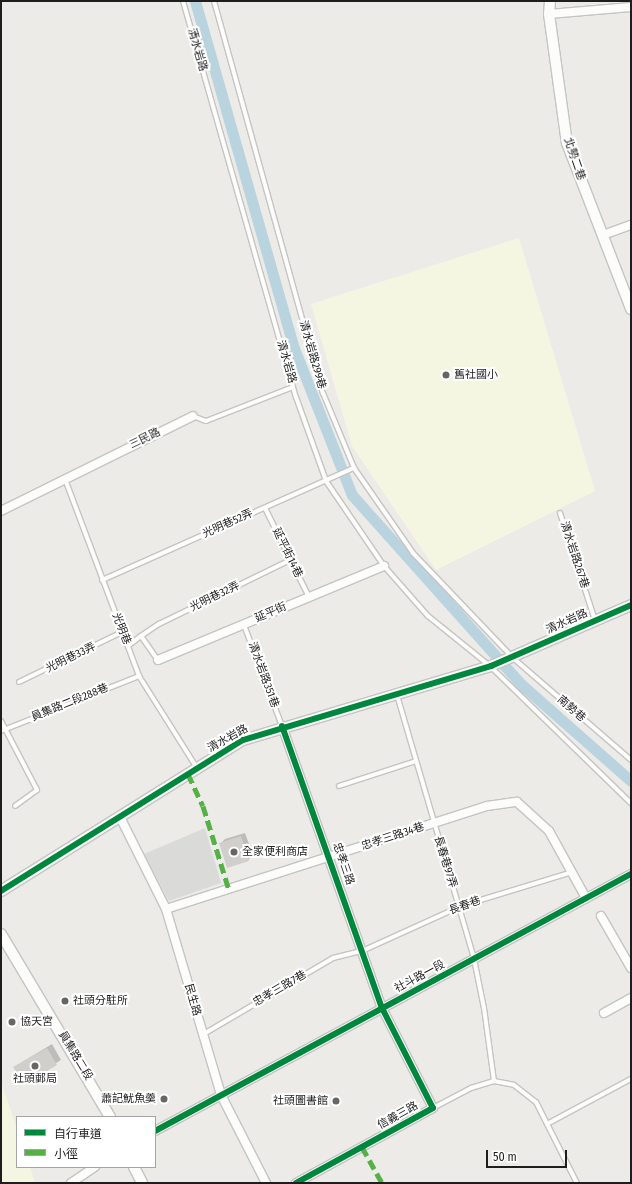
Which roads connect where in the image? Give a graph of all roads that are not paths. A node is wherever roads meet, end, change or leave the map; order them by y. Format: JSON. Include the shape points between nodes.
{"nodes":[{"id":1,"x":183,"y":1,"type":"edge"},
{"id":2,"x":214,"y":1,"type":"edge"},
{"id":3,"x":550,"y":1,"type":"edge"},
{"id":4,"x":631,"y":7,"type":"edge"},
{"id":5,"x":549,"y":14,"type":"junction"},
{"id":6,"x":631,"y":225,"type":"edge"},
{"id":7,"x":602,"y":235,"type":"junction"},
{"id":8,"x":631,"y":309,"type":"edge"},
{"id":9,"x":293,"y":387,"type":"junction"},
{"id":10,"x":193,"y":416,"type":"joint"},
{"id":11,"x":354,"y":468,"type":"junction"},
{"id":12,"x":65,"y":479,"type":"junction"},
{"id":13,"x":327,"y":480,"type":"junction"},
{"id":14,"x":265,"y":508,"type":"junction"},
{"id":15,"x":1,"y":511,"type":"edge"},
{"id":16,"x":560,"y":513,"type":"dead end"},
{"id":17,"x":290,"y":560,"type":"junction"},
{"id":18,"x":384,"y":566,"type":"junction"},
{"id":19,"x":102,"y":580,"type":"junction"},
{"id":20,"x":309,"y":598,"type":"junction"},
{"id":21,"x":631,"y":605,"type":"edge"},
{"id":22,"x":595,"y":621,"type":"junction"},
{"id":23,"x":244,"y":625,"type":"junction"},
{"id":24,"x":122,"y":632,"type":"junction"},
{"id":25,"x":141,"y":636,"type":"junction"},
{"id":26,"x":128,"y":646,"type":"junction"},
{"id":27,"x":512,"y":657,"type":"junction"},
{"id":28,"x":158,"y":660,"type":"joint"},
{"id":29,"x":491,"y":666,"type":"junction"},
{"id":30,"x":139,"y":676,"type":"junction"},
{"id":31,"x":19,"y":682,"type":"dead end"},
{"id":32,"x":396,"y":693,"type":"junction"},
{"id":33,"x":1,"y":722,"type":"edge"},
{"id":34,"x":282,"y":726,"type":"junction"},
{"id":35,"x":3,"y":730,"type":"edge"},
{"id":36,"x":631,"y":760,"type":"edge"},
{"id":37,"x":416,"y":761,"type":"junction"},
{"id":38,"x":197,"y":768,"type":"junction"},
{"id":39,"x":339,"y":786,"type":"dead end"},
{"id":40,"x":631,"y":803,"type":"edge"},
{"id":41,"x":16,"y":806,"type":"dead end"},
{"id":42,"x":120,"y":817,"type":"junction"},
{"id":43,"x":434,"y":824,"type":"junction"},
{"id":44,"x":330,"y":857,"type":"junction"},
{"id":45,"x":572,"y":872,"type":"junction"},
{"id":46,"x":631,"y":874,"type":"edge"},
{"id":47,"x":1,"y":891,"type":"edge"},
{"id":48,"x":586,"y":898,"type":"junction"},
{"id":49,"x":459,"y":907,"type":"junction"},
{"id":50,"x":166,"y":909,"type":"junction"},
{"id":51,"x":601,"y":916,"type":"dead end"},
{"id":52,"x":1,"y":934,"type":"edge"},
{"id":53,"x":362,"y":951,"type":"junction"},
{"id":54,"x":474,"y":959,"type":"junction"},
{"id":55,"x":631,"y":968,"type":"edge"},
{"id":56,"x":631,"y":998,"type":"edge"},
{"id":57,"x":382,"y":1008,"type":"junction"},
{"id":58,"x":604,"y":1013,"type":"dead end"},
{"id":59,"x":202,"y":1035,"type":"junction"},
{"id":60,"x":631,"y":1079,"type":"edge"},
{"id":61,"x":494,"y":1082,"type":"junction"},
{"id":62,"x":221,"y":1095,"type":"junction"},
{"id":63,"x":433,"y":1108,"type":"junction"},
{"id":64,"x":109,"y":1116,"type":"edge"},
{"id":65,"x":547,"y":1124,"type":"junction"},
{"id":66,"x":156,"y":1130,"type":"edge"},
{"id":67,"x":94,"y":1168,"type":"edge"},
{"id":68,"x":134,"y":1168,"type":"edge"},
{"id":69,"x":71,"y":1183,"type":"edge"},
{"id":70,"x":142,"y":1183,"type":"edge"},
{"id":71,"x":266,"y":1183,"type":"edge"},
{"id":72,"x":296,"y":1183,"type":"edge"},
{"id":73,"x":577,"y":1183,"type":"edge"}],
"edges":[{"from":1,"to":9,"type":"lane","name":"清水岩路"},
{"from":2,"to":11,"type":"lane","name":"清水岩路299巷","via":[[323,393]]},
{"from":3,"to":5,"type":"street","name":"北勢二巷"},
{"from":4,"to":5,"type":"street"},
{"from":5,"to":7,"type":"street","name":"北勢二巷","via":[[567,143]]},
{"from":6,"to":7,"type":"street"},
{"from":7,"to":8,"type":"street","name":"北勢二巷"},
{"from":9,"to":10,"type":"lane","name":"三民路","via":[[206,421]]},
{"from":9,"to":13,"type":"lane","name":"清水岩路"},
{"from":10,"to":12,"type":"street","name":"三民路"},
{"from":11,"to":13,"type":"lane","name":"光明巷52弄"},
{"from":11,"to":27,"type":"lane","name":"清水岩路299巷","via":[[413,553]]},
{"from":12,"to":15,"type":"street","name":"三民路"},
{"from":12,"to":19,"type":"lane","name":"光明巷"},
{"from":13,"to":14,"type":"lane","name":"光明巷52弄"},
{"from":13,"to":18,"type":"lane","name":"清水岩路"},
{"from":14,"to":17,"type":"lane","name":"延平街14巷"},
{"from":14,"to":19,"type":"lane","name":"光明巷52弄"},
{"from":16,"to":22,"type":"lane","name":"清水岩路267巷"},
{"from":17,"to":20,"type":"lane","name":"延平街14巷"},
{"from":17,"to":25,"type":"lane","name":"光明巷32弄","via":[[159,624]]},
{"from":18,"to":20,"type":"street","name":"延平街"},
{"from":18,"to":29,"type":"lane","name":"清水岩路","via":[[428,616]]},
{"from":19,"to":24,"type":"lane","name":"光明巷"},
{"from":20,"to":23,"type":"street","name":"延平街"},
{"from":21,"to":22,"type":"street","name":"清水岩路"},
{"from":22,"to":27,"type":"street","name":"清水岩路"},
{"from":23,"to":28,"type":"street","name":"延平街"},
{"from":23,"to":34,"type":"lane","name":"清水岩路351巷"},
{"from":24,"to":26,"type":"lane","name":"光明巷"},
{"from":24,"to":31,"type":"lane","name":"光明巷33弄"},
{"from":25,"to":26,"type":"lane","name":"光明巷32弄"},
{"from":25,"to":28,"type":"lane"},
{"from":26,"to":30,"type":"lane","name":"光明巷"},
{"from":27,"to":29,"type":"street","name":"清水岩路"},
{"from":27,"to":36,"type":"lane","name":"南勢巷"},
{"from":29,"to":32,"type":"street","name":"清水岩路"},
{"from":29,"to":40,"type":"lane","name":"清水岩路"},
{"from":30,"to":35,"type":"lane","name":"員集路二段288巷"},
{"from":30,"to":38,"type":"lane","name":"光明巷"},
{"from":32,"to":34,"type":"street","name":"清水岩路"},
{"from":32,"to":37,"type":"lane","name":"長春巷97弄"},
{"from":33,"to":35,"type":"lane"},
{"from":34,"to":38,"type":"street","name":"清水岩路","via":[[243,740]]},
{"from":34,"to":44,"type":"street","name":"忠孝三路"},
{"from":35,"to":41,"type":"lane","via":[[37,790]]},
{"from":37,"to":39,"type":"lane"},
{"from":37,"to":43,"type":"lane","name":"長春巷97弄"},
{"from":38,"to":42,"type":"street","name":"清水岩路"},
{"from":42,"to":47,"type":"street","name":"清水岩路"},
{"from":42,"to":50,"type":"street","name":"民生路"},
{"from":43,"to":44,"type":"street","name":"忠孝三路34巷"},
{"from":43,"to":45,"type":"street","name":"忠孝三路34巷","via":[[487,806],[518,802],[549,831]]},
{"from":43,"to":49,"type":"lane","name":"長春巷97弄"},
{"from":44,"to":50,"type":"street"},
{"from":44,"to":53,"type":"street","name":"忠孝三路"},
{"from":45,"to":48,"type":"street"},
{"from":45,"to":49,"type":"lane","name":"長春巷"},
{"from":46,"to":48,"type":"street","name":"社斗路一段"},
{"from":48,"to":54,"type":"street","name":"社斗路一段"},
{"from":49,"to":53,"type":"lane","name":"長春巷"},
{"from":49,"to":54,"type":"lane","name":"長春巷97弄"},
{"from":50,"to":59,"type":"street","name":"民生路"},
{"from":51,"to":55,"type":"street"},
{"from":52,"to":64,"type":"street","name":"員集路二段"},
{"from":53,"to":57,"type":"street","name":"忠孝三路"},
{"from":53,"to":59,"type":"lane","name":"忠孝三路7巷","via":[[333,958]]},
{"from":54,"to":57,"type":"street","name":"社斗路一段"},
{"from":54,"to":61,"type":"lane","name":"長春巷97弄","via":[[484,1008]]},
{"from":56,"to":58,"type":"street"},
{"from":57,"to":62,"type":"street","name":"社斗路一段"},
{"from":57,"to":63,"type":"street","name":"信義三路"},
{"from":59,"to":62,"type":"street","name":"民生路"},
{"from":60,"to":65,"type":"lane"},
{"from":61,"to":63,"type":"lane","via":[[471,1088]]},
{"from":61,"to":65,"type":"lane","via":[[514,1085],[520,1089],[536,1102]]},
{"from":62,"to":66,"type":"street","name":"社斗路一段"},
{"from":62,"to":71,"type":"street","name":"民生路"},
{"from":63,"to":72,"type":"street","name":"信義三路"},
{"from":65,"to":73,"type":"lane"},
{"from":67,"to":69,"type":"street"},
{"from":68,"to":70,"type":"street"}]}
